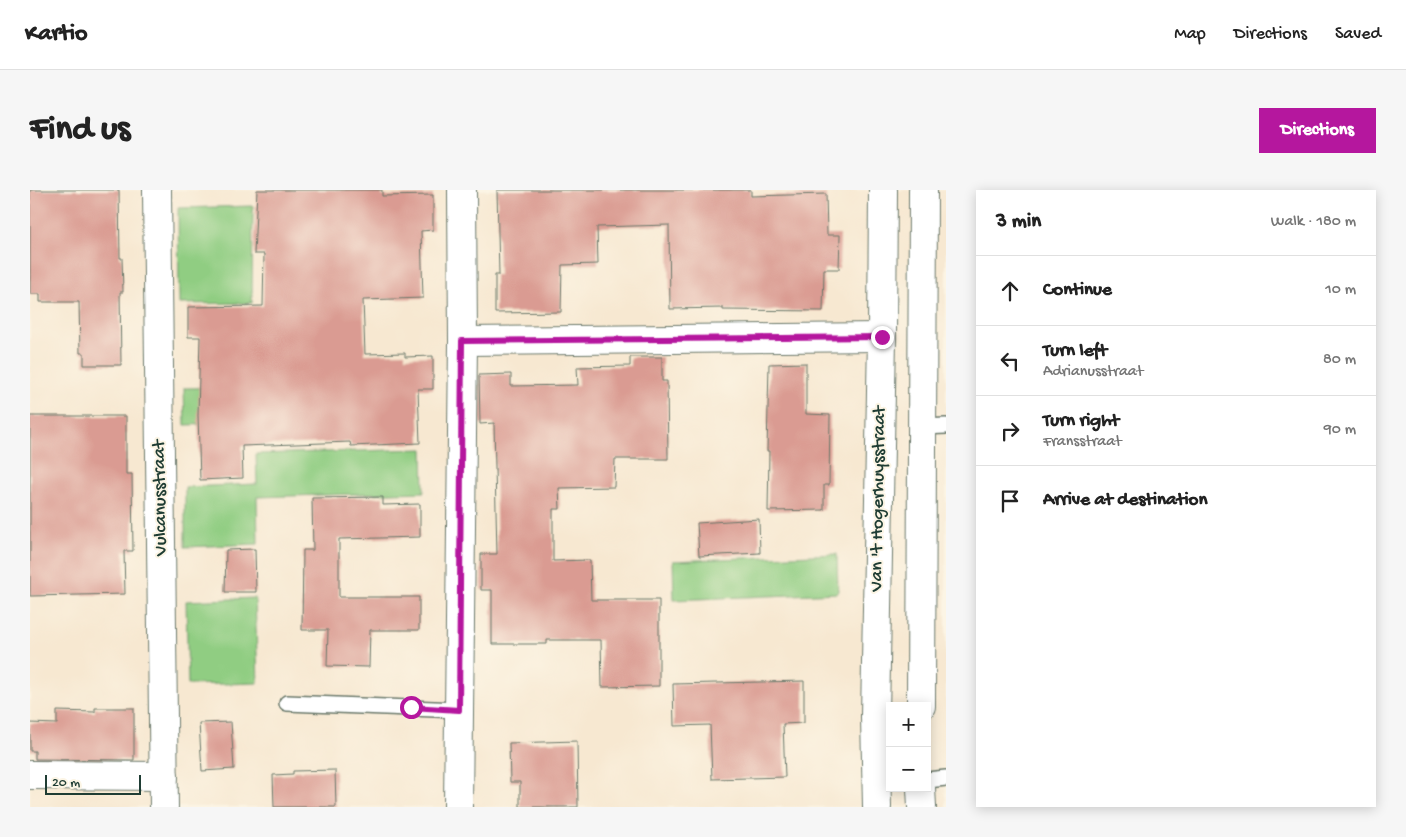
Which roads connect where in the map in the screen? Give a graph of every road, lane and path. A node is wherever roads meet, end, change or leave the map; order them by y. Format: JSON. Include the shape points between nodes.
{"nodes":[{"id":1,"x":157,"y":190,"type":"edge"},
{"id":2,"x":462,"y":190,"type":"edge"},
{"id":3,"x":883,"y":190,"type":"edge"},
{"id":4,"x":923,"y":190,"type":"edge"},
{"id":5,"x":882,"y":337,"type":"junction"},
{"id":6,"x":462,"y":341,"type":"junction"},
{"id":7,"x":934,"y":427,"type":"edge"},
{"id":8,"x":921,"y":702,"type":"edge"},
{"id":9,"x":287,"y":703,"type":"dead end"},
{"id":10,"x":459,"y":710,"type":"junction"},
{"id":11,"x":882,"y":716,"type":"edge"},
{"id":12,"x":30,"y":775,"type":"edge"},
{"id":13,"x":164,"y":776,"type":"junction"},
{"id":14,"x":946,"y":778,"type":"edge"},
{"id":15,"x":931,"y":780,"type":"edge"},
{"id":16,"x":921,"y":792,"type":"edge"},
{"id":17,"x":164,"y":807,"type":"edge"},
{"id":18,"x":458,"y":807,"type":"edge"},
{"id":19,"x":878,"y":807,"type":"edge"},
{"id":20,"x":922,"y":807,"type":"edge"}],
"edges":[{"from":1,"to":13,"type":"street","name":"Vulcanusstraat"},
{"from":2,"to":6,"type":"street"},
{"from":3,"to":5,"type":"street","name":"Van 't Hogerhuysstraat"},
{"from":4,"to":7,"type":"street"},
{"from":5,"to":6,"type":"street"},
{"from":5,"to":11,"type":"street","name":"Van 't Hogerhuysstraat"},
{"from":6,"to":10,"type":"street"},
{"from":7,"to":8,"type":"street"},
{"from":9,"to":10,"type":"lane"},
{"from":10,"to":18,"type":"street"},
{"from":11,"to":19,"type":"street","name":"Van 't Hogerhuysstraat"},
{"from":12,"to":13,"type":"street"},
{"from":13,"to":17,"type":"street","name":"Vulcanusstraat"},
{"from":14,"to":15,"type":"lane"},
{"from":16,"to":20,"type":"street"}]}
